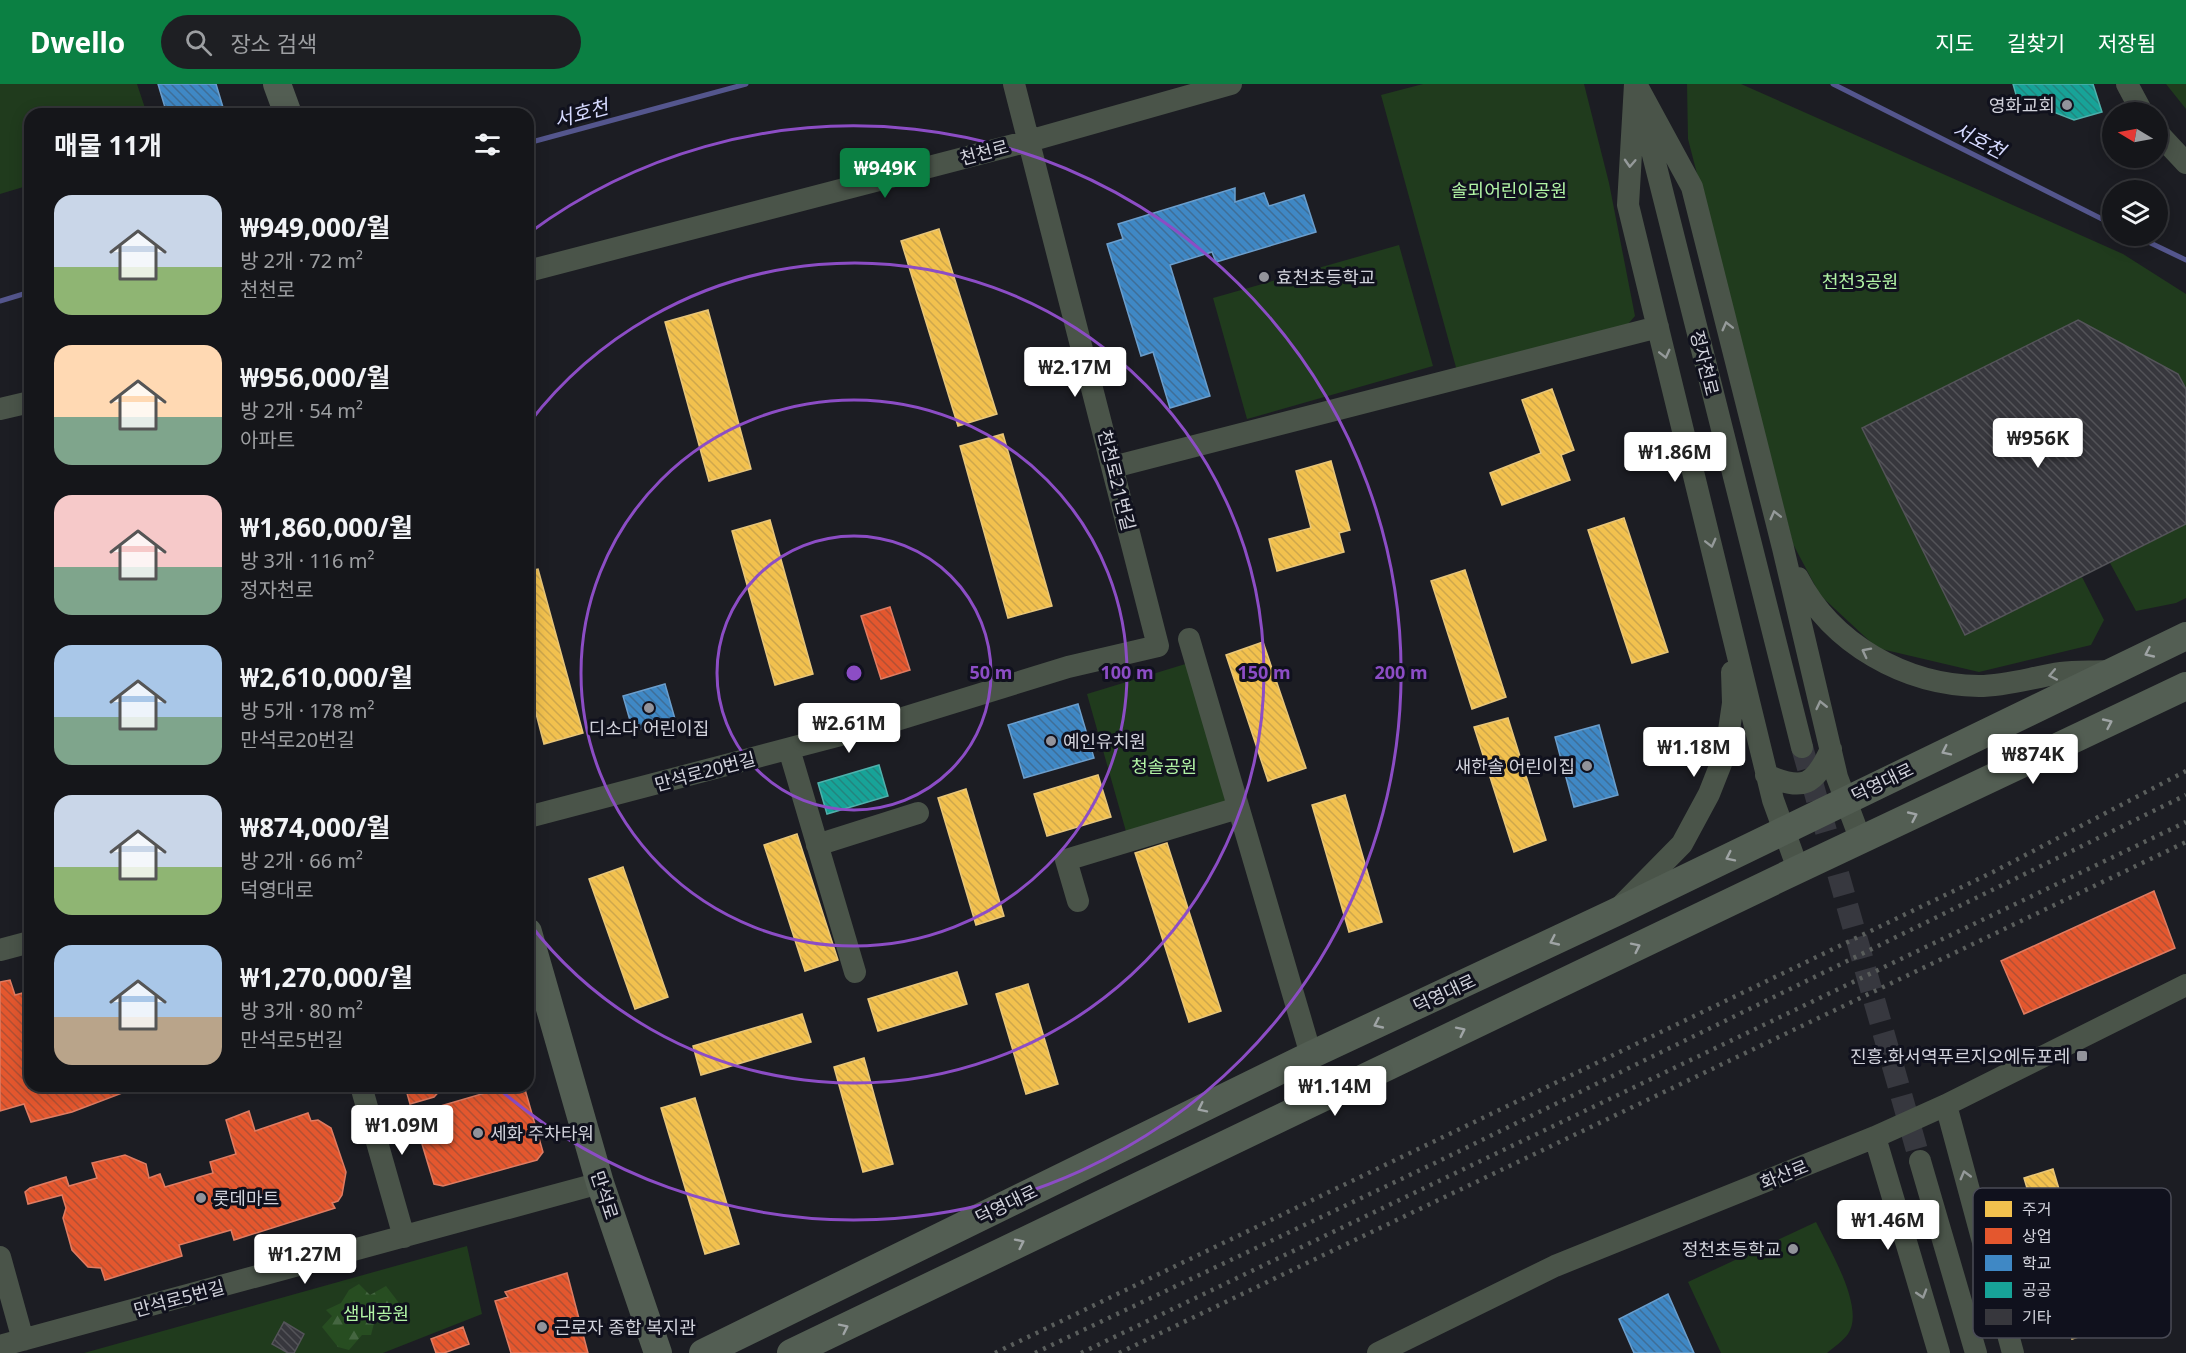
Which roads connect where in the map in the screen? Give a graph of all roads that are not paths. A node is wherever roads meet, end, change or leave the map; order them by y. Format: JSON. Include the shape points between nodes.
{"nodes":[{"id":1,"x":277,"y":84,"type":"edge"},
{"id":2,"x":1014,"y":84,"type":"edge"},
{"id":3,"x":1231,"y":84,"type":"edge"},
{"id":4,"x":1635,"y":84,"type":"edge"},
{"id":5,"x":2127,"y":84,"type":"edge"},
{"id":6,"x":2137,"y":102,"type":"edge"},
{"id":7,"x":286,"y":108,"type":"edge"},
{"id":8,"x":1029,"y":141,"type":"junction"},
{"id":9,"x":2168,"y":144,"type":"edge"},
{"id":10,"x":2186,"y":164,"type":"edge"},
{"id":11,"x":534,"y":269,"type":"edge"},
{"id":12,"x":1658,"y":327,"type":"junction"},
{"id":13,"x":24,"y":403,"type":"edge"},
{"id":14,"x":0,"y":409,"type":"edge"},
{"id":15,"x":1113,"y":467,"type":"junction"},
{"id":16,"x":1783,"y":548,"type":"junction"},
{"id":17,"x":1731,"y":626,"type":"junction"},
{"id":18,"x":2186,"y":636,"type":"edge"},
{"id":19,"x":1189,"y":639,"type":"dead end"},
{"id":20,"x":1158,"y":646,"type":"joint"},
{"id":21,"x":2112,"y":670,"type":"junction"},
{"id":22,"x":2186,"y":686,"type":"edge"},
{"id":23,"x":1802,"y":747,"type":"tunnel mouth"},
{"id":24,"x":789,"y":749,"type":"junction"},
{"id":25,"x":1831,"y":749,"type":"junction"},
{"id":26,"x":1766,"y":775,"type":"junction"},
{"id":27,"x":1846,"y":800,"type":"junction"},
{"id":28,"x":1238,"y":808,"type":"junction"},
{"id":29,"x":918,"y":813,"type":"dead end"},
{"id":30,"x":534,"y":815,"type":"edge"},
{"id":31,"x":1782,"y":831,"type":"junction"},
{"id":32,"x":1861,"y":841,"type":"junction"},
{"id":33,"x":817,"y":845,"type":"junction"},
{"id":34,"x":1798,"y":870,"type":"junction"},
{"id":35,"x":1078,"y":901,"type":"dead end"},
{"id":36,"x":1614,"y":913,"type":"junction"},
{"id":37,"x":24,"y":944,"type":"edge"},
{"id":38,"x":0,"y":950,"type":"edge"},
{"id":39,"x":534,"y":953,"type":"edge"},
{"id":40,"x":855,"y":972,"type":"dead end"},
{"id":41,"x":2186,"y":985,"type":"edge"},
{"id":42,"x":1311,"y":1055,"type":"junction"},
{"id":43,"x":363,"y":1092,"type":"edge"},
{"id":44,"x":1946,"y":1105,"type":"junction"},
{"id":45,"x":1875,"y":1137,"type":"junction"},
{"id":46,"x":1920,"y":1161,"type":"tunnel mouth"},
{"id":47,"x":600,"y":1183,"type":"junction"},
{"id":48,"x":1973,"y":1205,"type":"edge"},
{"id":49,"x":404,"y":1237,"type":"junction"},
{"id":50,"x":0,"y":1257,"type":"edge"},
{"id":51,"x":2009,"y":1338,"type":"edge"},
{"id":52,"x":23,"y":1340,"type":"junction"},
{"id":53,"x":0,"y":1346,"type":"edge"},
{"id":54,"x":658,"y":1353,"type":"edge"},
{"id":55,"x":703,"y":1353,"type":"edge"},
{"id":56,"x":791,"y":1353,"type":"edge"},
{"id":57,"x":1378,"y":1353,"type":"edge"},
{"id":58,"x":1939,"y":1353,"type":"edge"},
{"id":59,"x":1976,"y":1353,"type":"edge"},
{"id":60,"x":2013,"y":1353,"type":"edge"}],
"edges":[{"from":1,"to":7,"type":"main road"},
{"from":2,"to":8,"type":"street","name":"천천로21번길"},
{"from":3,"to":8,"type":"street","name":"천천로"},
{"from":4,"to":12,"type":"street","one_way":true,"via":[[1628,205]]},
{"from":16,"to":4,"type":"street","one_way":true,"via":[[1692,187]]},
{"from":4,"to":23,"type":"street","name":"정자천로"},
{"from":5,"to":6,"type":"street"},
{"from":8,"to":11,"type":"street","name":"천천로"},
{"from":8,"to":15,"type":"street","name":"천천로21번길"},
{"from":9,"to":10,"type":"street"},
{"from":12,"to":15,"type":"street"},
{"from":12,"to":17,"type":"street","one_way":true},
{"from":13,"to":14,"type":"street"},
{"from":15,"to":20,"type":"street","name":"천천로21번길"},
{"from":21,"to":16,"type":"street","one_way":true,"via":[[2061,673],[2011,684],[1979,686],[1922,677],[1862,652],[1835,629],[1810,602]]},
{"from":25,"to":16,"type":"street","one_way":true},
{"from":17,"to":26,"type":"street"},
{"from":17,"to":36,"type":"street","via":[[1733,703],[1726,751],[1709,794],[1682,844]]},
{"from":18,"to":21,"type":"main road","name":"덕영대로","one_way":true},
{"from":19,"to":28,"type":"street"},
{"from":20,"to":24,"type":"street","name":"만석로20번길","via":[[1068,667]]},
{"from":21,"to":27,"type":"main road","name":"덕영대로","one_way":true},
{"from":32,"to":22,"type":"main road","one_way":true},
{"from":24,"to":30,"type":"street","name":"만석로20번길"},
{"from":24,"to":33,"type":"street"},
{"from":25,"to":26,"type":"street","via":[[1821,770],[1805,783],[1789,785]]},
{"from":25,"to":27,"type":"street"},
{"from":26,"to":31,"type":"street"},
{"from":27,"to":31,"type":"main road","name":"덕영대로"},
{"from":27,"to":32,"type":"street"},
{"from":28,"to":35,"type":"street","via":[[1066,860]]},
{"from":28,"to":42,"type":"street"},
{"from":29,"to":33,"type":"street"},
{"from":31,"to":34,"type":"street"},
{"from":31,"to":36,"type":"main road","name":"덕영대로","one_way":true},
{"from":32,"to":34,"type":"main road"},
{"from":33,"to":40,"type":"street"},
{"from":56,"to":34,"type":"main road","one_way":true},
{"from":36,"to":42,"type":"main road","name":"덕영대로","one_way":true},
{"from":37,"to":38,"type":"street"},
{"from":39,"to":47,"type":"main road","name":"만석로"},
{"from":41,"to":44,"type":"street","name":"화산로"},
{"from":42,"to":55,"type":"main road","name":"덕영대로","one_way":true},
{"from":43,"to":49,"type":"street"},
{"from":44,"to":45,"type":"street","name":"화산로"},
{"from":48,"to":44,"type":"street","one_way":true},
{"from":45,"to":57,"type":"street","name":"화산로","via":[[1555,1266]]},
{"from":45,"to":58,"type":"street","one_way":true},
{"from":46,"to":59,"type":"street"},
{"from":47,"to":49,"type":"street","name":"만석로5번길"},
{"from":47,"to":54,"type":"main road","name":"만석로"},
{"from":49,"to":52,"type":"street","name":"만석로5번길"},
{"from":50,"to":52,"type":"street"},
{"from":60,"to":51,"type":"street","one_way":true},
{"from":52,"to":53,"type":"street","name":"만석로5번길"}]}
